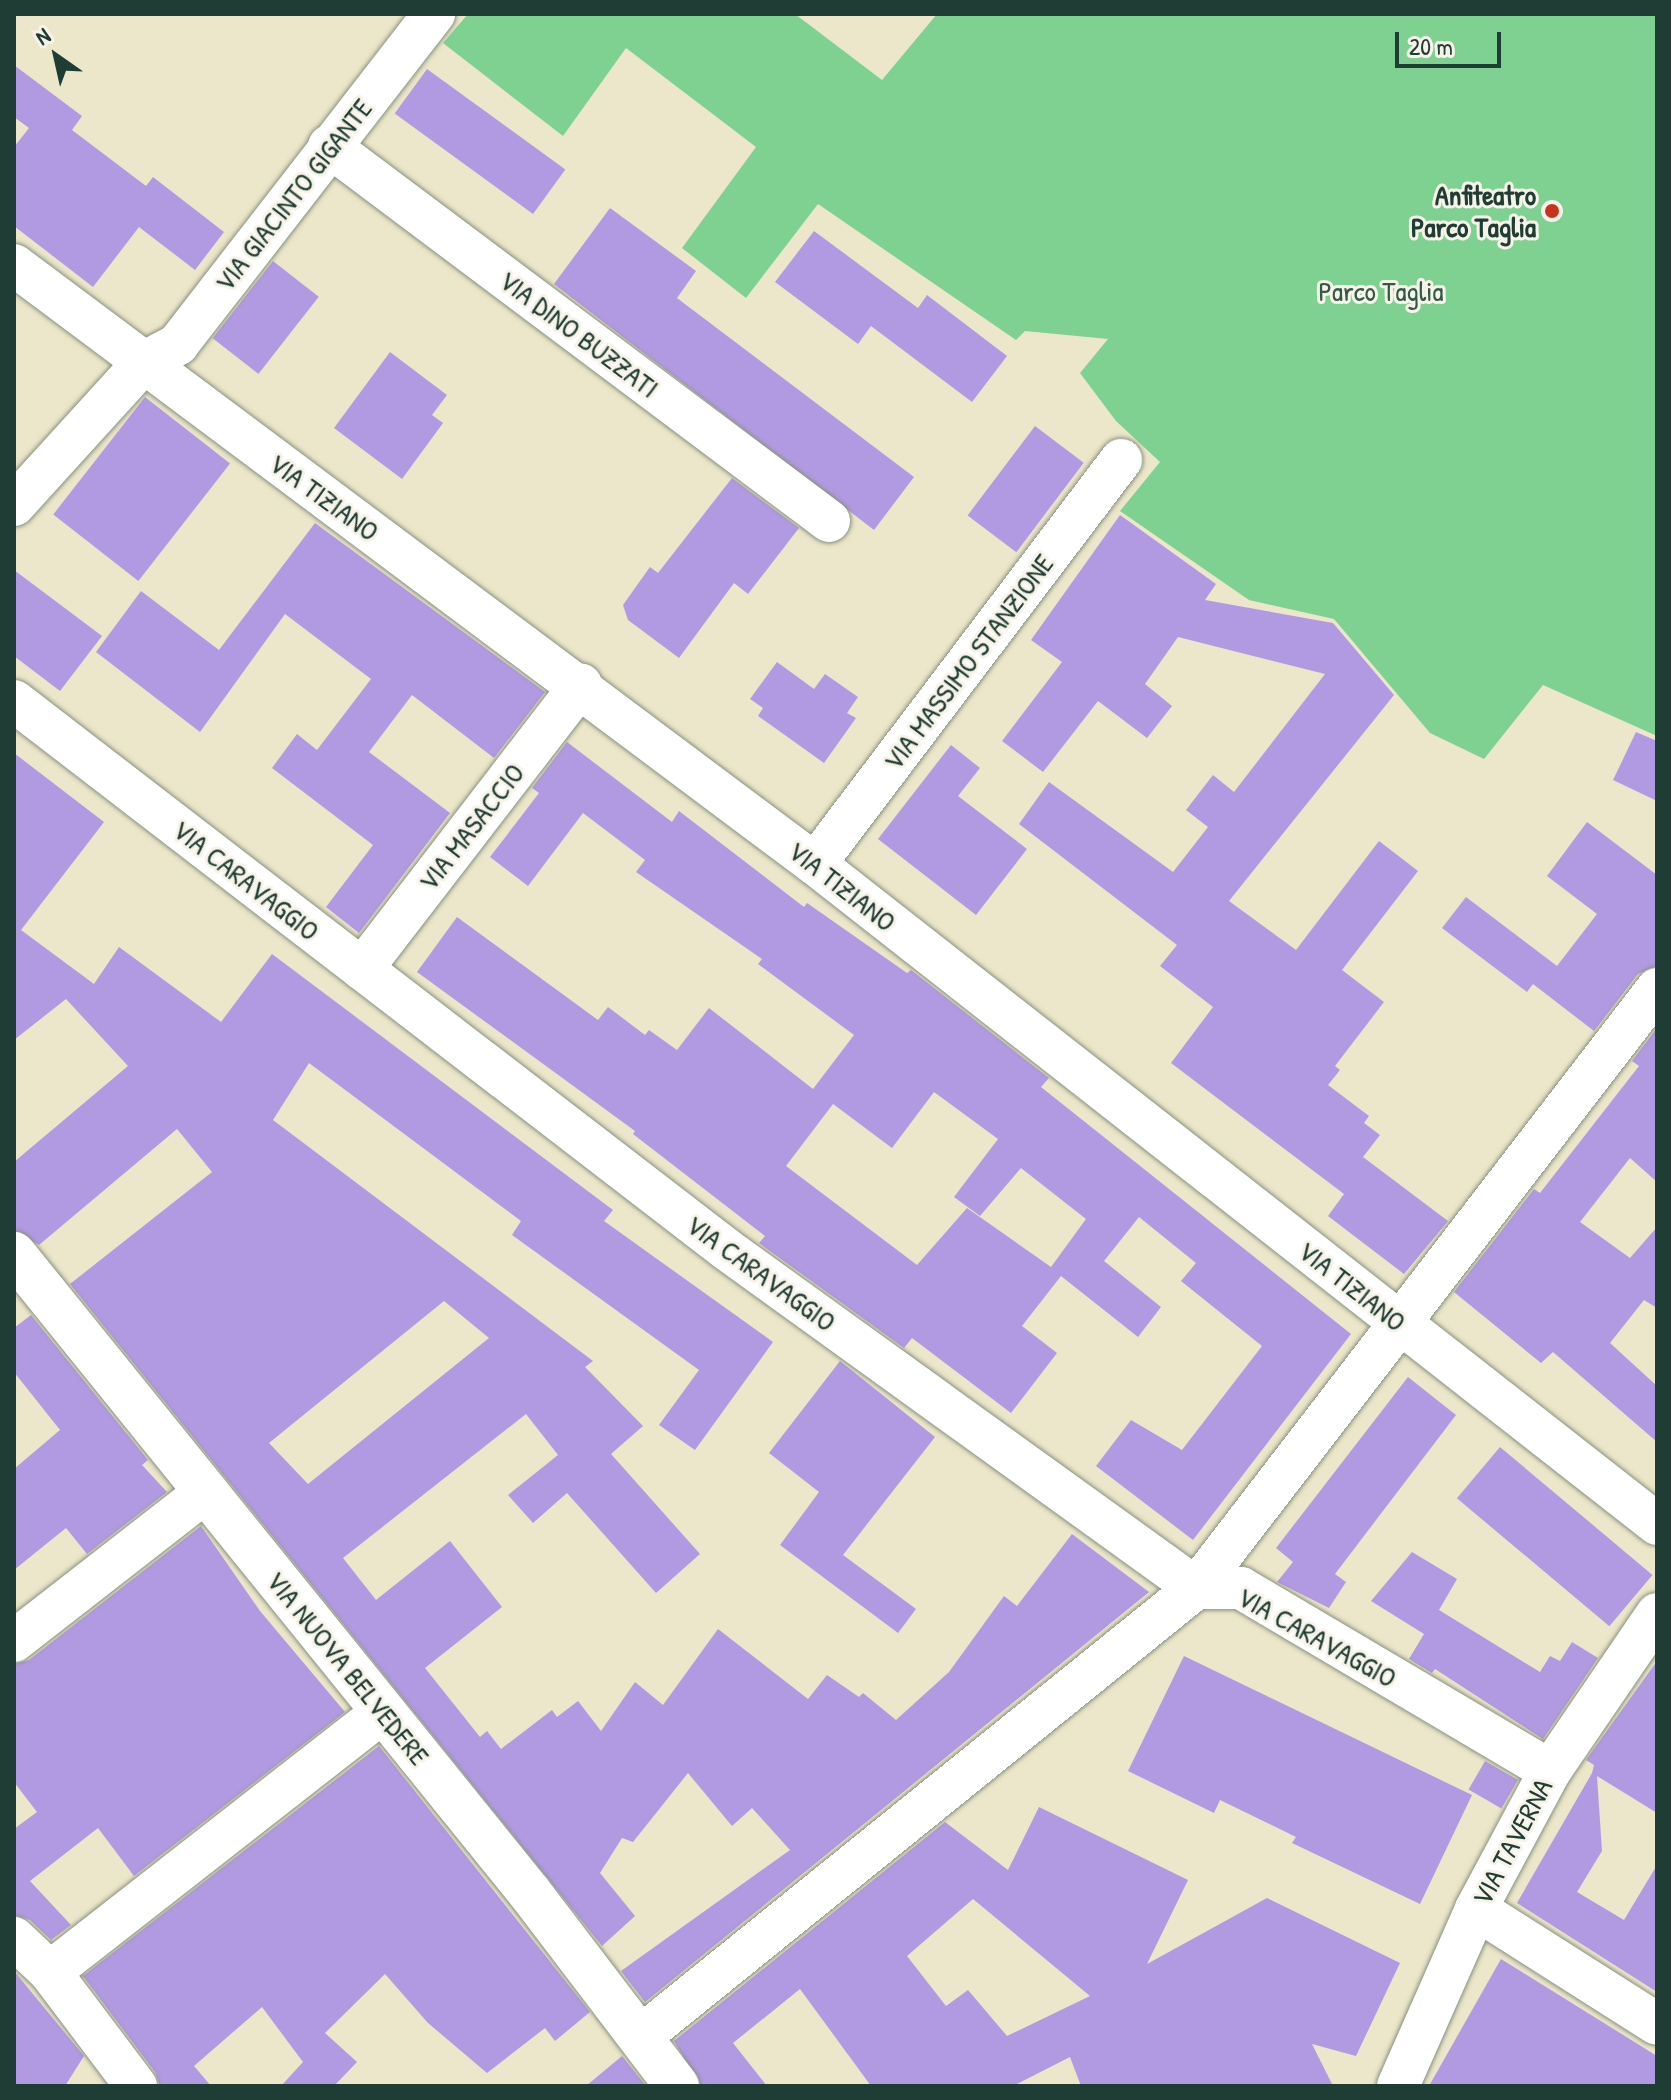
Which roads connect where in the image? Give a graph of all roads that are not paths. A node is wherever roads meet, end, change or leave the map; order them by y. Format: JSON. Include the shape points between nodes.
{"nodes":[{"id":1,"x":434,"y":14,"type":"edge"},
{"id":2,"x":329,"y":146,"type":"junction"},
{"id":3,"x":14,"y":265,"type":"edge"},
{"id":4,"x":143,"y":363,"type":"junction"},
{"id":5,"x":1121,"y":460,"type":"dead end"},
{"id":6,"x":14,"y":505,"type":"edge"},
{"id":7,"x":829,"y":521,"type":"dead end"},
{"id":8,"x":581,"y":685,"type":"junction"},
{"id":9,"x":14,"y":701,"type":"edge"},
{"id":10,"x":815,"y":864,"type":"junction"},
{"id":11,"x":362,"y":969,"type":"junction"},
{"id":12,"x":1657,"y":989,"type":"edge"},
{"id":13,"x":14,"y":1254,"type":"edge"},
{"id":14,"x":1399,"y":1324,"type":"junction"},
{"id":15,"x":207,"y":1491,"type":"junction"},
{"id":16,"x":1657,"y":1524,"type":"edge"},
{"id":17,"x":1196,"y":1588,"type":"junction"},
{"id":18,"x":1657,"y":1614,"type":"edge"},
{"id":19,"x":14,"y":1641,"type":"edge"},
{"id":20,"x":383,"y":1712,"type":"junction"},
{"id":21,"x":1550,"y":1771,"type":"junction"},
{"id":22,"x":1476,"y":1909,"type":"junction"},
{"id":23,"x":14,"y":1938,"type":"edge"},
{"id":24,"x":50,"y":1972,"type":"junction"},
{"id":25,"x":1657,"y":2024,"type":"edge"},
{"id":26,"x":640,"y":2037,"type":"junction"},
{"id":27,"x":136,"y":2086,"type":"edge"},
{"id":28,"x":677,"y":2086,"type":"edge"},
{"id":29,"x":1398,"y":2086,"type":"edge"}],
"edges":[{"from":1,"to":2,"type":"street","name":"VIA GIACINTO GIGANTE"},
{"from":2,"to":4,"type":"street","name":"VIA GIACINTO GIGANTE","via":[[178,344]]},
{"from":2,"to":7,"type":"street","name":"VIA DINO BUZZATI"},
{"from":3,"to":4,"type":"street","name":"VIA TIZIANO"},
{"from":4,"to":6,"type":"street","name":"VIA GIACINTO GIGANTE"},
{"from":4,"to":8,"type":"street","name":"VIA TIZIANO"},
{"from":5,"to":10,"type":"street","name":"VIA MASSIMO STANZIONE"},
{"from":8,"to":10,"type":"street","name":"VIA TIZIANO"},
{"from":8,"to":11,"type":"street","name":"VIA MASACCIO"},
{"from":9,"to":11,"type":"street","name":"VIA CARAVAGGIO"},
{"from":10,"to":14,"type":"street","name":"VIA TIZIANO"},
{"from":11,"to":17,"type":"street","name":"VIA CARAVAGGIO","via":[[726,1249]]},
{"from":12,"to":14,"type":"street"},
{"from":13,"to":15,"type":"street","name":"VIA NUOVA BELVEDERE"},
{"from":14,"to":16,"type":"street","name":"VIA TIZIANO"},
{"from":14,"to":17,"type":"street"},
{"from":15,"to":19,"type":"street"},
{"from":15,"to":20,"type":"street","name":"VIA NUOVA BELVEDERE"},
{"from":17,"to":21,"type":"street","name":"VIA CARAVAGGIO","via":[[1241,1588]]},
{"from":17,"to":26,"type":"street"},
{"from":18,"to":21,"type":"street","name":"VIA TAVERNA"},
{"from":20,"to":24,"type":"street"},
{"from":20,"to":26,"type":"street","name":"VIA NUOVA BELVEDERE"},
{"from":21,"to":22,"type":"street","name":"VIA TAVERNA"},
{"from":22,"to":25,"type":"street"},
{"from":22,"to":29,"type":"street","name":"VIA TAVERNA"},
{"from":23,"to":24,"type":"street"},
{"from":24,"to":27,"type":"street"},
{"from":26,"to":28,"type":"street","name":"VIA NUOVA BELVEDERE"}]}
